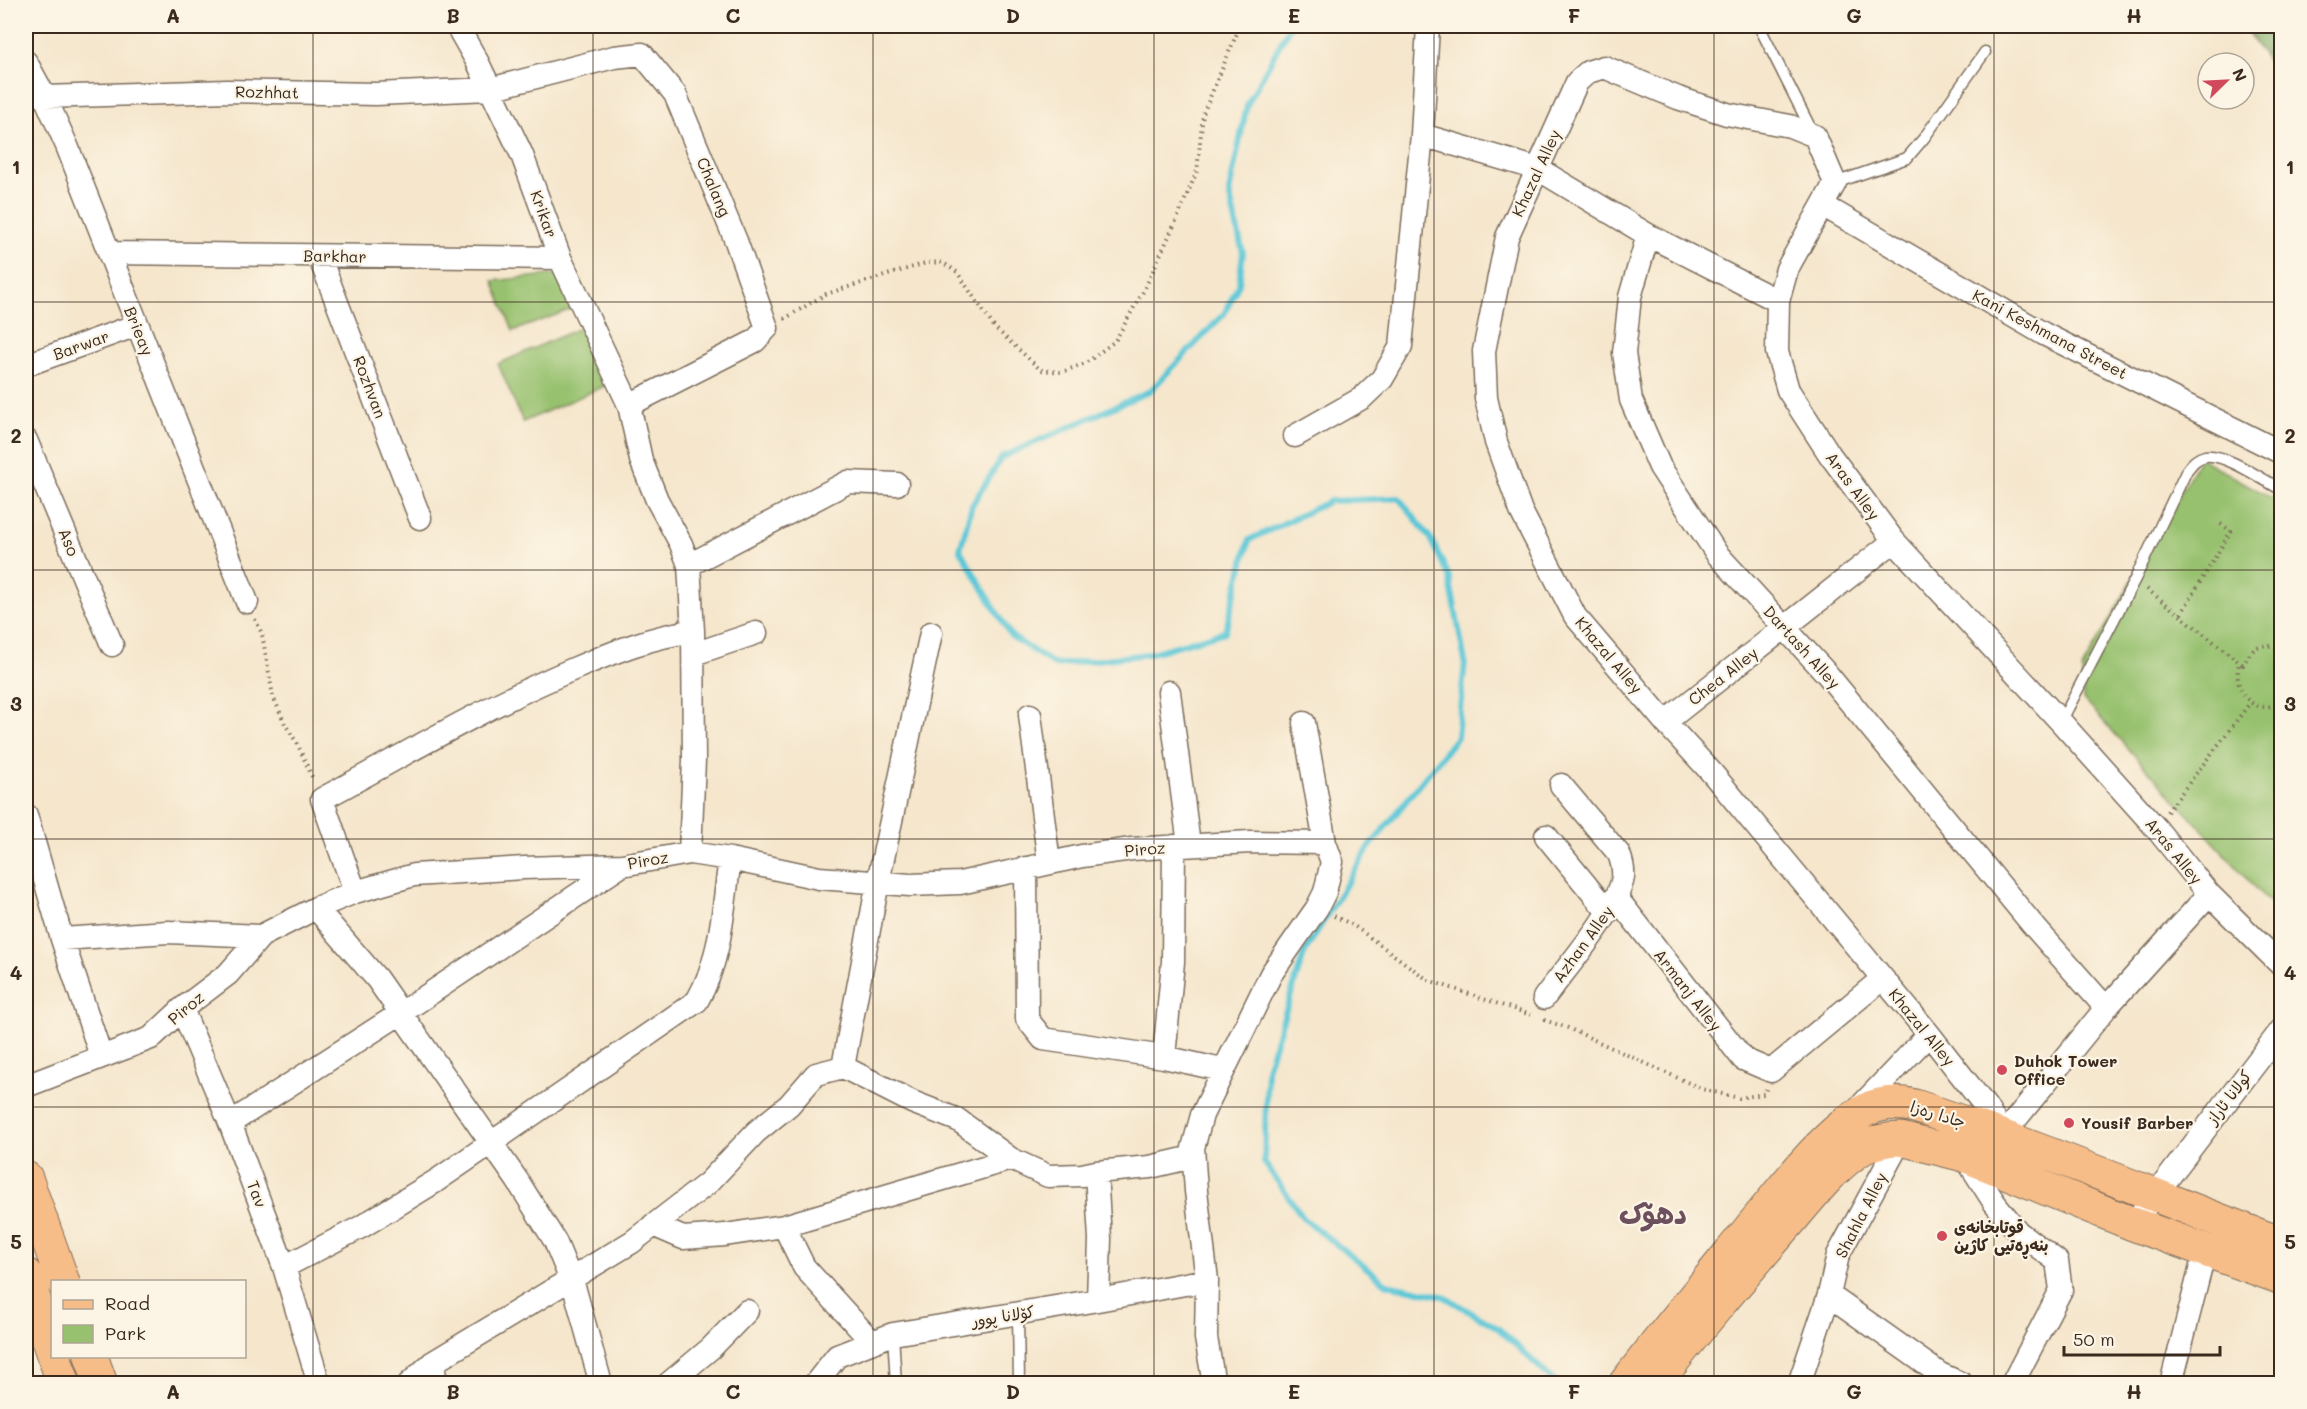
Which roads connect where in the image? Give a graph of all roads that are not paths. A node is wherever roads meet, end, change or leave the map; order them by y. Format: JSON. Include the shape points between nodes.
{"nodes":[{"id":1,"x":456,"y":26,"type":"edge"},
{"id":2,"x":1428,"y":26,"type":"edge"},
{"id":3,"x":1759,"y":26,"type":"edge"},
{"id":4,"x":1985,"y":52,"type":"dead end"},
{"id":5,"x":26,"y":62,"type":"edge"},
{"id":6,"x":490,"y":89,"type":"junction"},
{"id":7,"x":45,"y":97,"type":"junction"},
{"id":8,"x":1422,"y":135,"type":"junction"},
{"id":9,"x":1815,"y":136,"type":"junction"},
{"id":10,"x":1538,"y":169,"type":"junction"},
{"id":11,"x":1835,"y":183,"type":"junction"},
{"id":12,"x":1824,"y":206,"type":"junction"},
{"id":13,"x":1648,"y":235,"type":"junction"},
{"id":14,"x":110,"y":253,"type":"junction"},
{"id":15,"x":319,"y":256,"type":"junction"},
{"id":16,"x":560,"y":258,"type":"junction"},
{"id":17,"x":1778,"y":301,"type":"junction"},
{"id":18,"x":137,"y":325,"type":"junction"},
{"id":19,"x":26,"y":365,"type":"edge"},
{"id":20,"x":629,"y":405,"type":"junction"},
{"id":21,"x":1295,"y":436,"type":"dead end"},
{"id":22,"x":26,"y":440,"type":"edge"},
{"id":23,"x":2282,"y":453,"type":"edge"},
{"id":24,"x":897,"y":484,"type":"dead end"},
{"id":25,"x":2282,"y":490,"type":"edge"},
{"id":26,"x":420,"y":518,"type":"dead end"},
{"id":27,"x":1894,"y":541,"type":"junction"},
{"id":28,"x":689,"y":565,"type":"junction"},
{"id":29,"x":246,"y":602,"type":"road end"},
{"id":30,"x":1784,"y":628,"type":"junction"},
{"id":31,"x":693,"y":631,"type":"junction"},
{"id":32,"x":756,"y":633,"type":"dead end"},
{"id":33,"x":931,"y":633,"type":"dead end"},
{"id":34,"x":112,"y":645,"type":"dead end"},
{"id":35,"x":694,"y":654,"type":"junction"},
{"id":36,"x":1169,"y":692,"type":"dead end"},
{"id":37,"x":1030,"y":715,"type":"dead end"},
{"id":38,"x":1665,"y":722,"type":"junction"},
{"id":39,"x":2061,"y":722,"type":"junction"},
{"id":40,"x":1304,"y":723,"type":"dead end"},
{"id":41,"x":1561,"y":785,"type":"dead end"},
{"id":42,"x":26,"y":815,"type":"edge"},
{"id":43,"x":1546,"y":836,"type":"dead end"},
{"id":44,"x":1325,"y":843,"type":"junction"},
{"id":45,"x":1181,"y":846,"type":"junction"},
{"id":46,"x":690,"y":853,"type":"junction"},
{"id":47,"x":730,"y":859,"type":"junction"},
{"id":48,"x":1049,"y":863,"type":"junction"},
{"id":49,"x":622,"y":865,"type":"junction"},
{"id":50,"x":1026,"y":868,"type":"junction"},
{"id":51,"x":878,"y":882,"type":"junction"},
{"id":52,"x":355,"y":892,"type":"junction"},
{"id":53,"x":2209,"y":894,"type":"junction"},
{"id":54,"x":1612,"y":905,"type":"junction"},
{"id":55,"x":316,"y":908,"type":"junction"},
{"id":56,"x":261,"y":936,"type":"junction"},
{"id":57,"x":62,"y":939,"type":"junction"},
{"id":58,"x":2282,"y":966,"type":"edge"},
{"id":59,"x":1882,"y":979,"type":"junction"},
{"id":60,"x":1544,"y":998,"type":"dead end"},
{"id":61,"x":2106,"y":1008,"type":"junction"},
{"id":62,"x":182,"y":1009,"type":"junction"},
{"id":63,"x":401,"y":1013,"type":"junction"},
{"id":64,"x":2282,"y":1029,"type":"edge"},
{"id":65,"x":1929,"y":1034,"type":"junction"},
{"id":66,"x":101,"y":1056,"type":"junction"},
{"id":67,"x":1164,"y":1057,"type":"junction"},
{"id":68,"x":843,"y":1067,"type":"junction"},
{"id":69,"x":1222,"y":1070,"type":"junction"},
{"id":70,"x":26,"y":1086,"type":"edge"},
{"id":71,"x":230,"y":1123,"type":"junction"},
{"id":72,"x":2003,"y":1135,"type":"junction"},
{"id":73,"x":1831,"y":1138,"type":"junction"},
{"id":74,"x":1901,"y":1139,"type":"junction"},
{"id":75,"x":492,"y":1144,"type":"junction"},
{"id":76,"x":1964,"y":1155,"type":"junction"},
{"id":77,"x":1194,"y":1157,"type":"junction"},
{"id":78,"x":1011,"y":1159,"type":"junction"},
{"id":79,"x":1096,"y":1172,"type":"junction"},
{"id":80,"x":26,"y":1178,"type":"edge"},
{"id":81,"x":2153,"y":1196,"type":"junction"},
{"id":82,"x":2133,"y":1224,"type":"junction"},
{"id":83,"x":653,"y":1225,"type":"junction"},
{"id":84,"x":784,"y":1226,"type":"junction"},
{"id":85,"x":2282,"y":1244,"type":"edge"},
{"id":86,"x":2205,"y":1251,"type":"junction"},
{"id":87,"x":284,"y":1267,"type":"junction"},
{"id":88,"x":26,"y":1275,"type":"edge"},
{"id":89,"x":2282,"y":1278,"type":"edge"},
{"id":90,"x":570,"y":1279,"type":"junction"},
{"id":91,"x":63,"y":1280,"type":"edge"},
{"id":92,"x":1207,"y":1280,"type":"junction"},
{"id":93,"x":1829,"y":1295,"type":"junction"},
{"id":94,"x":1098,"y":1300,"type":"junction"},
{"id":95,"x":747,"y":1311,"type":"dead end"},
{"id":96,"x":1018,"y":1314,"type":"junction"},
{"id":97,"x":1688,"y":1322,"type":"junction"},
{"id":98,"x":893,"y":1334,"type":"junction"},
{"id":99,"x":871,"y":1341,"type":"junction"},
{"id":100,"x":51,"y":1349,"type":"edge"},
{"id":101,"x":55,"y":1358,"type":"edge"},
{"id":102,"x":92,"y":1358,"type":"edge"},
{"id":103,"x":434,"y":1373,"type":"edge"},
{"id":104,"x":2173,"y":1376,"type":"dead end"},
{"id":105,"x":1938,"y":1379,"type":"edge"},
{"id":106,"x":64,"y":1383,"type":"edge"},
{"id":107,"x":101,"y":1383,"type":"edge"},
{"id":108,"x":319,"y":1383,"type":"edge"},
{"id":109,"x":409,"y":1383,"type":"edge"},
{"id":110,"x":601,"y":1383,"type":"edge"},
{"id":111,"x":668,"y":1383,"type":"edge"},
{"id":112,"x":815,"y":1383,"type":"edge"},
{"id":113,"x":897,"y":1383,"type":"edge"},
{"id":114,"x":1019,"y":1383,"type":"edge"},
{"id":115,"x":1214,"y":1383,"type":"edge"},
{"id":116,"x":1625,"y":1383,"type":"edge"},
{"id":117,"x":1655,"y":1383,"type":"edge"},
{"id":118,"x":1799,"y":1383,"type":"edge"},
{"id":119,"x":1962,"y":1383,"type":"edge"},
{"id":120,"x":2012,"y":1383,"type":"edge"}],
"edges":[{"from":1,"to":6,"type":"street","name":"Krikar"},
{"from":2,"to":8,"type":"street"},
{"from":3,"to":9,"type":"lane"},
{"from":4,"to":11,"type":"lane","via":[[1907,158]]},
{"from":5,"to":7,"type":"street","name":"Brieay"},
{"from":6,"to":7,"type":"street","name":"Rozhhat"},
{"from":6,"to":16,"type":"street","name":"Krikar","via":[[522,155]]},
{"from":6,"to":20,"type":"street","name":"Chalang","via":[[614,57],[642,54],[675,94],[767,328],[755,341]]},
{"from":7,"to":14,"type":"street","name":"Brieay"},
{"from":8,"to":10,"type":"street"},
{"from":8,"to":21,"type":"street","via":[[1401,346],[1382,379],[1362,398]]},
{"from":9,"to":10,"type":"street","name":"Khazal Alley","via":[[1678,98],[1604,67],[1588,72],[1577,82]]},
{"from":9,"to":11,"type":"street"},
{"from":10,"to":13,"type":"street"},
{"from":10,"to":38,"type":"street","name":"Khazal Alley","via":[[1506,237],[1484,351],[1485,398],[1521,511],[1575,616]]},
{"from":11,"to":12,"type":"street","name":"Aras Alley"},
{"from":12,"to":17,"type":"street","name":"Aras Alley","via":[[1787,269]]},
{"from":12,"to":23,"type":"street","name":"Kani Keshmana Street","via":[[2044,334]]},
{"from":13,"to":17,"type":"street"},
{"from":13,"to":30,"type":"street","name":"Dartash Alley","via":[[1630,297],[1624,353],[1631,400],[1660,467],[1717,554]]},
{"from":14,"to":15,"type":"street","name":"Barkhar"},
{"from":14,"to":18,"type":"street","name":"Brieay"},
{"from":15,"to":16,"type":"street","name":"Barkhar"},
{"from":15,"to":26,"type":"street","name":"Rozhvan"},
{"from":16,"to":20,"type":"street","name":"Krikar"},
{"from":17,"to":27,"type":"street","name":"Aras Alley","via":[[1777,352],[1788,390]]},
{"from":18,"to":19,"type":"street","name":"Barwar"},
{"from":18,"to":29,"type":"street","name":"Brieay"},
{"from":20,"to":28,"type":"street","name":"Krikar","via":[[641,460]]},
{"from":22,"to":34,"type":"street","name":"Aso"},
{"from":24,"to":28,"type":"street","via":[[848,482]]},
{"from":25,"to":39,"type":"lane","via":[[2226,459],[2203,456],[2195,460]]},
{"from":27,"to":30,"type":"street","name":"Chea Alley"},
{"from":27,"to":39,"type":"street","name":"Aras Alley"},
{"from":28,"to":31,"type":"street","name":"Krikar"},
{"from":30,"to":38,"type":"street","name":"Chea Alley"},
{"from":30,"to":61,"type":"street","name":"Dartash Alley","via":[[1827,674]]},
{"from":31,"to":35,"type":"street","name":"Krikar"},
{"from":31,"to":52,"type":"street","via":[[662,635],[530,687],[322,799]]},
{"from":32,"to":35,"type":"street"},
{"from":33,"to":51,"type":"street"},
{"from":35,"to":46,"type":"street","name":"Krikar"},
{"from":36,"to":45,"type":"street"},
{"from":37,"to":48,"type":"street"},
{"from":38,"to":59,"type":"street","name":"Khazal Alley","via":[[1712,773]]},
{"from":39,"to":53,"type":"street","name":"Aras Alley"},
{"from":40,"to":44,"type":"street"},
{"from":41,"to":54,"type":"street","name":"Azhan Alley","via":[[1619,854],[1622,879]]},
{"from":42,"to":57,"type":"street"},
{"from":43,"to":54,"type":"street","name":"Armanj Alley"},
{"from":44,"to":45,"type":"street","name":"Piroz"},
{"from":44,"to":69,"type":"street","via":[[1332,862],[1325,892],[1270,974]]},
{"from":45,"to":48,"type":"street","name":"Piroz","via":[[1132,849]]},
{"from":45,"to":67,"type":"street"},
{"from":46,"to":47,"type":"street","name":"Piroz"},
{"from":46,"to":49,"type":"street","name":"Piroz"},
{"from":47,"to":51,"type":"street","name":"Piroz","via":[[819,878]]},
{"from":47,"to":75,"type":"street","via":[[717,954],[697,1001]]},
{"from":48,"to":50,"type":"street","name":"Piroz"},
{"from":49,"to":52,"type":"street","name":"Piroz","via":[[414,875]]},
{"from":49,"to":63,"type":"street"},
{"from":50,"to":51,"type":"street","name":"Piroz","via":[[960,883]]},
{"from":50,"to":67,"type":"street","via":[[1027,1019],[1042,1039]]},
{"from":51,"to":68,"type":"street"},
{"from":52,"to":55,"type":"street","name":"Piroz"},
{"from":53,"to":58,"type":"street","name":"Aras Alley"},
{"from":53,"to":61,"type":"street"},
{"from":54,"to":59,"type":"street","name":"Armanj Alley","via":[[1743,1059],[1771,1071]]},
{"from":54,"to":60,"type":"street","name":"Azhan Alley"},
{"from":55,"to":56,"type":"street","name":"Piroz"},
{"from":55,"to":63,"type":"street"},
{"from":56,"to":57,"type":"street","via":[[168,932]]},
{"from":56,"to":62,"type":"street","name":"Piroz","via":[[228,974]]},
{"from":57,"to":66,"type":"street"},
{"from":59,"to":65,"type":"street","name":"Khazal Alley"},
{"from":61,"to":72,"type":"street"},
{"from":62,"to":66,"type":"street","name":"Piroz","via":[[151,1038]]},
{"from":62,"to":71,"type":"street","name":"Tav"},
{"from":63,"to":71,"type":"street"},
{"from":63,"to":75,"type":"street"},
{"from":64,"to":81,"type":"street","name":"کولانا ئاراز"},
{"from":65,"to":72,"type":"street","name":"Khazal Alley"},
{"from":65,"to":73,"type":"street"},
{"from":66,"to":70,"type":"street","name":"Piroz"},
{"from":67,"to":69,"type":"street"},
{"from":68,"to":78,"type":"street","via":[[958,1120]]},
{"from":68,"to":83,"type":"street","via":[[816,1074],[708,1183]]},
{"from":69,"to":77,"type":"street","via":[[1202,1115]]},
{"from":71,"to":87,"type":"street","name":"Tav"},
{"from":72,"to":73,"type":"main road","name":"جادا ره‌زا","via":[[1915,1106],[1891,1103],[1858,1114]]},
{"from":72,"to":81,"type":"main road","name":"جادا ره‌زا"},
{"from":73,"to":97,"type":"main road","name":"جادا ره‌زا","via":[[1790,1181]]},
{"from":74,"to":76,"type":"main road","name":"جادا ره‌زا"},
{"from":74,"to":93,"type":"street","name":"Shahla Alley","via":[[1838,1255]]},
{"from":74,"to":97,"type":"main road","name":"جادا ره‌زا","via":[[1870,1145],[1852,1156]]},
{"from":75,"to":87,"type":"street","via":[[361,1227]]},
{"from":75,"to":90,"type":"street","via":[[555,1241]]},
{"from":76,"to":82,"type":"main road","name":"جادا ره‌زا"},
{"from":76,"to":120,"type":"street","via":[[2018,1232],[2057,1261],[2061,1290]]},
{"from":77,"to":79,"type":"street","via":[[1150,1167]]},
{"from":77,"to":92,"type":"street"},
{"from":78,"to":79,"type":"street","via":[[1048,1176]]},
{"from":78,"to":84,"type":"street"},
{"from":79,"to":94,"type":"street"},
{"from":80,"to":91,"type":"main road"},
{"from":81,"to":82,"type":"street","name":"کولانا ئاراز"},
{"from":81,"to":85,"type":"main road","name":"جادا ره‌زا"},
{"from":82,"to":86,"type":"main road","name":"جادا ره‌زا"},
{"from":83,"to":84,"type":"street","via":[[683,1238]]},
{"from":83,"to":90,"type":"street"},
{"from":84,"to":99,"type":"street","via":[[804,1267]]},
{"from":86,"to":89,"type":"main road","name":"جادا ره‌زا"},
{"from":86,"to":104,"type":"street"},
{"from":87,"to":108,"type":"street","name":"Tav"},
{"from":88,"to":100,"type":"main road"},
{"from":90,"to":103,"type":"street"},
{"from":90,"to":110,"type":"street"},
{"from":92,"to":94,"type":"street","name":"کۆلانا پوور"},
{"from":92,"to":115,"type":"street","via":[[1206,1338]]},
{"from":93,"to":105,"type":"street"},
{"from":93,"to":118,"type":"street","name":"Shahla Alley"},
{"from":94,"to":96,"type":"street","name":"کۆلانا پوور"},
{"from":95,"to":111,"type":"street","via":[[711,1348]]},
{"from":96,"to":98,"type":"street","name":"کۆلانا پوور"},
{"from":96,"to":114,"type":"lane"},
{"from":97,"to":116,"type":"main road","name":"جادا ره‌زا"},
{"from":97,"to":117,"type":"main road","name":"جادا ره‌زا"},
{"from":98,"to":99,"type":"street","name":"کۆلانا پوور"},
{"from":98,"to":113,"type":"lane"},
{"from":99,"to":112,"type":"street","name":"کۆلانا پوور","via":[[837,1356]]},
{"from":101,"to":106,"type":"main road"},
{"from":102,"to":107,"type":"main road"},
{"from":103,"to":109,"type":"street"},
{"from":105,"to":119,"type":"street"}]}
